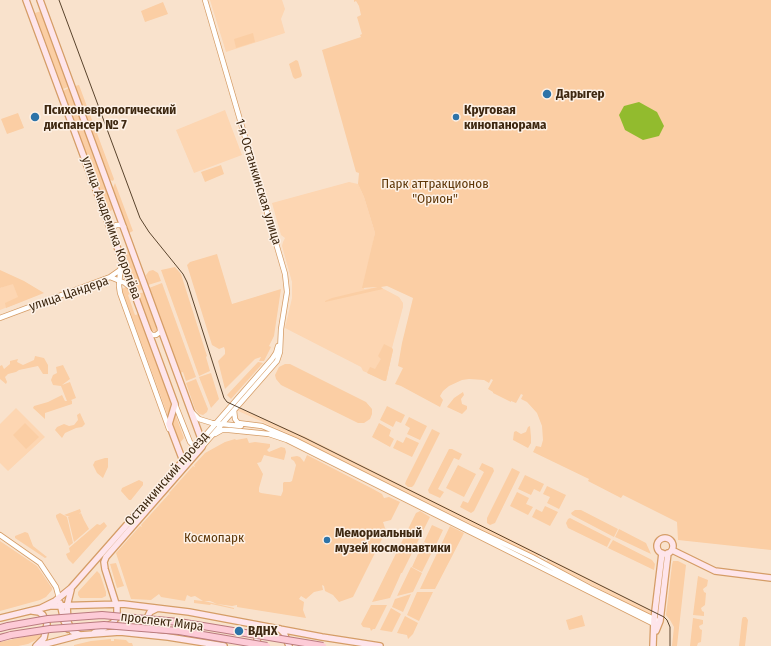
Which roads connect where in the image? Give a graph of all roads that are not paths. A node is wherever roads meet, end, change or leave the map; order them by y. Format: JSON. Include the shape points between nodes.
{"nodes":[{"id":1,"x":26,"y":0,"type":"edge"},
{"id":2,"x":40,"y":0,"type":"edge"},
{"id":3,"x":205,"y":0,"type":"edge"},
{"id":4,"x":124,"y":227,"type":"junction"},
{"id":5,"x":112,"y":232,"type":"junction"},
{"id":6,"x":121,"y":258,"type":"junction"},
{"id":7,"x":120,"y":270,"type":"junction"},
{"id":8,"x":110,"y":277,"type":"junction"},
{"id":9,"x":119,"y":281,"type":"junction"},
{"id":10,"x":134,"y":292,"type":"junction"},
{"id":11,"x":0,"y":318,"type":"edge"},
{"id":12,"x":160,"y":328,"type":"junction"},
{"id":13,"x":148,"y":332,"type":"junction"},
{"id":14,"x":280,"y":337,"type":"junction"},
{"id":15,"x":274,"y":365,"type":"joint"},
{"id":16,"x":175,"y":404,"type":"junction"},
{"id":17,"x":190,"y":409,"type":"junction"},
{"id":18,"x":234,"y":410,"type":"junction"},
{"id":19,"x":216,"y":424,"type":"junction"},
{"id":20,"x":221,"y":424,"type":"junction"},
{"id":21,"x":271,"y":430,"type":"junction"},
{"id":22,"x":173,"y":435,"type":"junction"},
{"id":23,"x":202,"y":440,"type":"junction"},
{"id":24,"x":208,"y":440,"type":"junction"},
{"id":25,"x":195,"y":447,"type":"junction"},
{"id":26,"x":202,"y":447,"type":"junction"},
{"id":27,"x":183,"y":461,"type":"junction"},
{"id":28,"x":416,"y":503,"type":"junction"},
{"id":29,"x":0,"y":535,"type":"edge"},
{"id":30,"x":667,"y":552,"type":"junction"},
{"id":31,"x":688,"y":558,"type":"junction"},
{"id":32,"x":666,"y":562,"type":"junction"},
{"id":33,"x":771,"y":578,"type":"edge"},
{"id":34,"x":71,"y":588,"type":"junction"},
{"id":35,"x":59,"y":598,"type":"junction"},
{"id":36,"x":116,"y":604,"type":"junction"},
{"id":37,"x":92,"y":605,"type":"junction"},
{"id":38,"x":64,"y":606,"type":"junction"},
{"id":39,"x":41,"y":608,"type":"junction"},
{"id":40,"x":158,"y":608,"type":"junction"},
{"id":41,"x":29,"y":611,"type":"junction"},
{"id":42,"x":67,"y":617,"type":"junction"},
{"id":43,"x":0,"y":618,"type":"edge"},
{"id":44,"x":657,"y":623,"type":"junction"},
{"id":45,"x":0,"y":628,"type":"edge"},
{"id":46,"x":278,"y":628,"type":"junction"},
{"id":47,"x":94,"y":633,"type":"junction"},
{"id":48,"x":80,"y":635,"type":"junction"},
{"id":49,"x":152,"y":635,"type":"junction"},
{"id":50,"x":0,"y":638,"type":"edge"},
{"id":51,"x":37,"y":646,"type":"edge"},
{"id":52,"x":224,"y":646,"type":"edge"},
{"id":53,"x":256,"y":646,"type":"edge"},
{"id":54,"x":267,"y":646,"type":"edge"},
{"id":55,"x":289,"y":646,"type":"edge"},
{"id":56,"x":322,"y":646,"type":"edge"},
{"id":57,"x":380,"y":646,"type":"edge"},
{"id":58,"x":653,"y":646,"type":"edge"}],
"edges":[{"from":1,"to":5,"type":"main road","name":"улица Академика Королёва"},
{"from":2,"to":4,"type":"main road","name":"улица Академика Королёва"},
{"from":3,"to":14,"type":"street","name":"1-я Останкинская улица","via":[[287,281]]},
{"from":4,"to":5,"type":"street","via":[[116,225]]},
{"from":4,"to":12,"type":"main road","name":"улица Академика Королёва"},
{"from":5,"to":6,"type":"main road","name":"улица Академика Королёва"},
{"from":6,"to":7,"type":"street"},
{"from":6,"to":10,"type":"main road","name":"улица Академика Королёва"},
{"from":7,"to":8,"type":"street"},
{"from":7,"to":9,"type":"street"},
{"from":8,"to":9,"type":"street","name":"улица Цандера"},
{"from":8,"to":11,"type":"street","name":"улица Цандера"},
{"from":9,"to":10,"type":"street","name":"улица Цандера","via":[[128,285]]},
{"from":9,"to":22,"type":"street","via":[[120,294]]},
{"from":10,"to":13,"type":"main road","name":"улица Академика Королёва"},
{"from":12,"to":13,"type":"street","via":[[156,335]]},
{"from":12,"to":17,"type":"main road","name":"улица Академика Королёва"},
{"from":13,"to":16,"type":"main road","name":"улица Академика Королёва"},
{"from":14,"to":15,"type":"street","name":"1-я Останкинская улица","via":[[280,352]]},
{"from":14,"to":19,"type":"street","name":"Останкинский проезд","via":[[272,359]]},
{"from":15,"to":18,"type":"street","name":"Останкинский проезд"},
{"from":16,"to":22,"type":"main road","via":[[169,422]]},
{"from":16,"to":25,"type":"street","name":"улица Академика Королёва","via":[[190,442]]},
{"from":17,"to":19,"type":"street","via":[[197,418]]},
{"from":17,"to":23,"type":"main road","name":"улица Академика Королёва"},
{"from":18,"to":20,"type":"street","name":"Останкинский проезд"},
{"from":18,"to":21,"type":"street","via":[[234,419],[238,423],[260,425]]},
{"from":19,"to":20,"type":"street"},
{"from":19,"to":23,"type":"street","name":"Останкинский проезд"},
{"from":20,"to":21,"type":"street"},
{"from":20,"to":24,"type":"street","name":"Останкинский проезд"},
{"from":21,"to":28,"type":"street"},
{"from":22,"to":27,"type":"main road"},
{"from":23,"to":25,"type":"street","name":"Останкинский проезд"},
{"from":23,"to":26,"type":"main road"},
{"from":24,"to":26,"type":"street","name":"Останкинский проезд"},
{"from":24,"to":28,"type":"street","via":[[218,432],[226,430],[274,436]]},
{"from":25,"to":26,"type":"street"},
{"from":25,"to":27,"type":"street","name":"Останкинский проезд"},
{"from":26,"to":36,"type":"main road","name":"Останкинский проезд","via":[[106,557],[105,569]]},
{"from":27,"to":34,"type":"main road","name":"Останкинский проезд"},
{"from":28,"to":44,"type":"street","via":[[532,557]]},
{"from":29,"to":35,"type":"street","via":[[40,563],[56,587]]},
{"from":30,"to":31,"type":"main road"},
{"from":30,"to":32,"type":"main road"},
{"from":30,"to":44,"type":"main road"},
{"from":31,"to":32,"type":"main road","via":[[673,556]]},
{"from":31,"to":33,"type":"main road","via":[[715,571]]},
{"from":32,"to":44,"type":"main road"},
{"from":34,"to":35,"type":"main road","name":"Останкинский проезд"},
{"from":34,"to":38,"type":"main road"},
{"from":35,"to":38,"type":"main road"},
{"from":35,"to":39,"type":"main road","name":"Останкинский проезд"},
{"from":36,"to":37,"type":"main road"},
{"from":36,"to":40,"type":"main road"},
{"from":36,"to":47,"type":"main road","via":[[118,613],[115,620]]},
{"from":37,"to":38,"type":"main road"},
{"from":37,"to":42,"type":"main road","via":[[72,609]]},
{"from":38,"to":39,"type":"main road"},
{"from":38,"to":42,"type":"main road"},
{"from":38,"to":48,"type":"main road","via":[[66,627]]},
{"from":39,"to":41,"type":"main road"},
{"from":40,"to":46,"type":"main road"},
{"from":40,"to":49,"type":"main road","via":[[150,612],[147,619],[148,631]]},
{"from":41,"to":43,"type":"main road"},
{"from":41,"to":51,"type":"main road","via":[[41,613],[46,622],[45,635]]},
{"from":42,"to":48,"type":"main road","via":[[72,630]]},
{"from":44,"to":58,"type":"main road"},
{"from":45,"to":56,"type":"main road","name":"проспект Мира","bridge":true,"via":[[48,619],[102,615],[179,622]]},
{"from":46,"to":53,"type":"main road","via":[[270,628],[262,633]]},
{"from":46,"to":55,"type":"main road","via":[[283,631]]},
{"from":46,"to":57,"type":"main road"},
{"from":47,"to":48,"type":"main road"},
{"from":47,"to":49,"type":"main road"},
{"from":48,"to":51,"type":"main road"},
{"from":49,"to":52,"type":"main road"},
{"from":50,"to":54,"type":"main road","name":"проспект Мира","bridge":true,"via":[[57,628],[104,625],[179,631]]}]}
